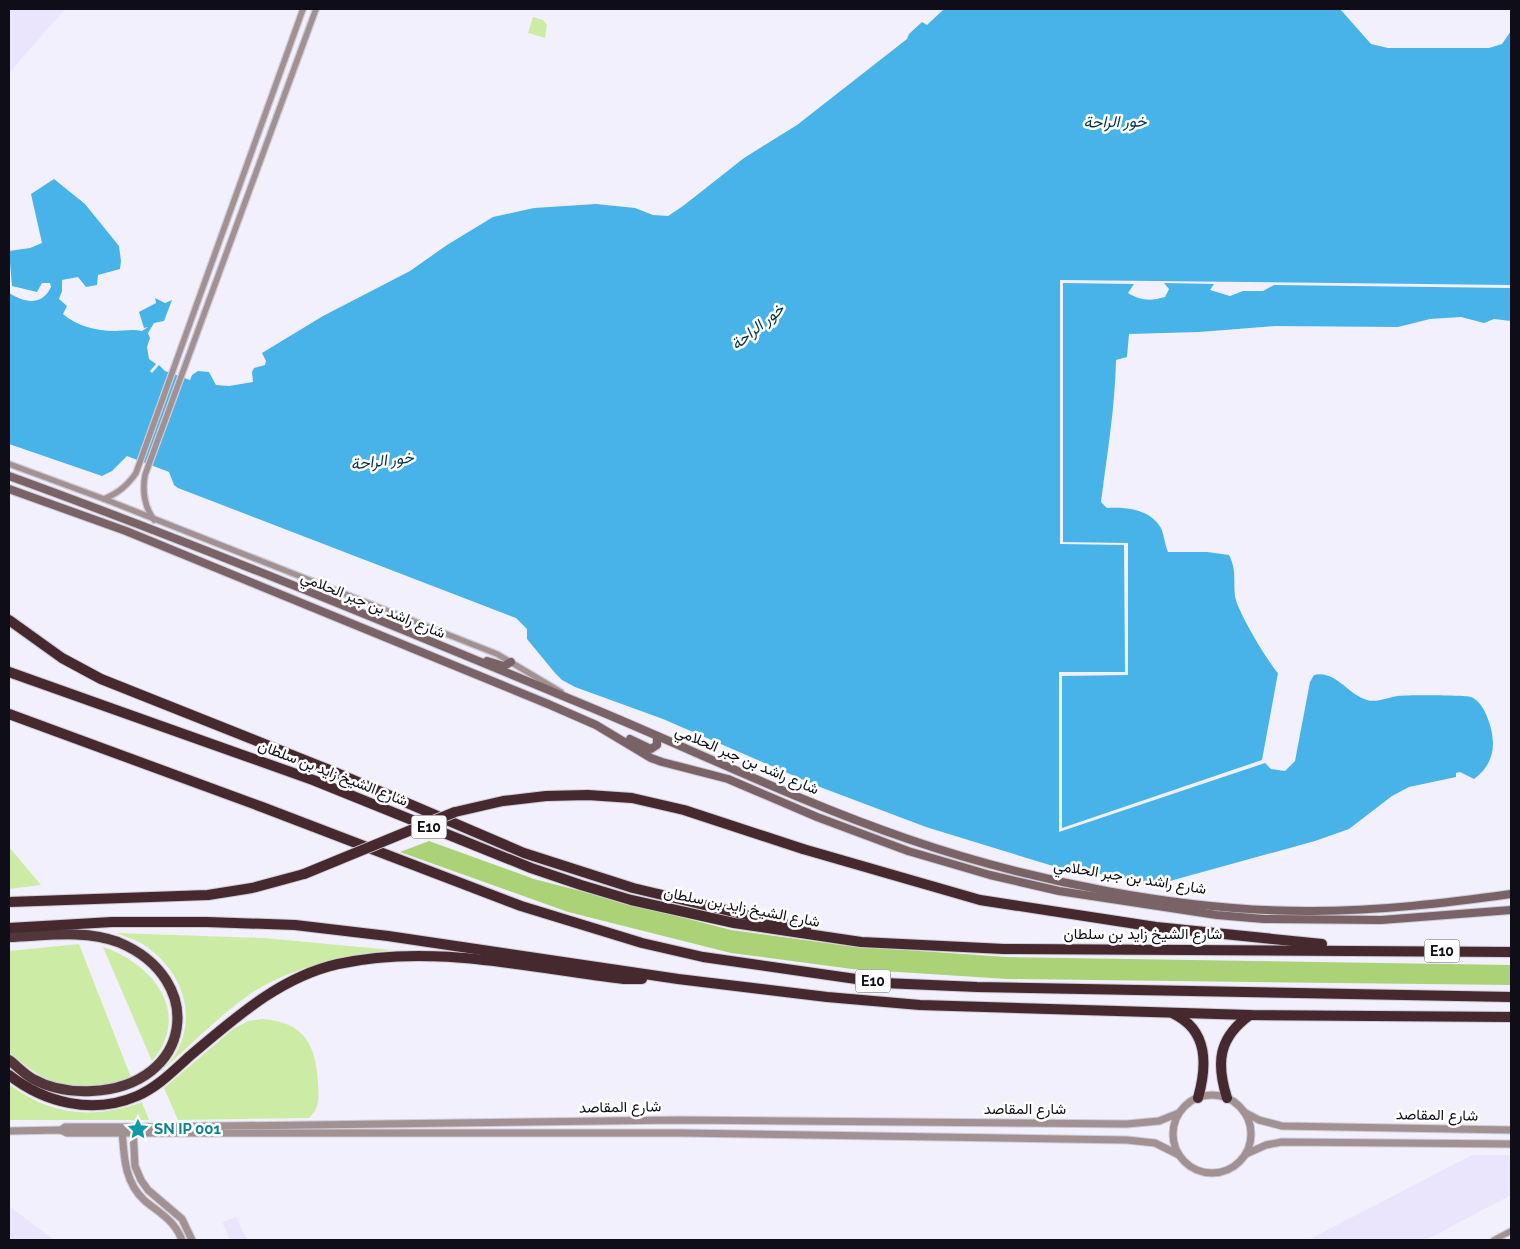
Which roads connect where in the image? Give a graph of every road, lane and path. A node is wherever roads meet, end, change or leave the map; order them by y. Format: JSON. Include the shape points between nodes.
{"nodes":[{"id":1,"x":303,"y":9,"type":"edge"},
{"id":2,"x":316,"y":9,"type":"edge"},
{"id":3,"x":9,"y":464,"type":"edge"},
{"id":4,"x":9,"y":476,"type":"edge"},
{"id":5,"x":9,"y":489,"type":"edge"},
{"id":6,"x":104,"y":498,"type":"junction"},
{"id":7,"x":154,"y":520,"type":"junction"},
{"id":8,"x":9,"y":620,"type":"edge"},
{"id":9,"x":465,"y":657,"type":"junction"},
{"id":10,"x":511,"y":662,"type":"junction"},
{"id":11,"x":9,"y":672,"type":"edge"},
{"id":12,"x":570,"y":699,"type":"junction"},
{"id":13,"x":9,"y":714,"type":"edge"},
{"id":14,"x":610,"y":732,"type":"junction"},
{"id":15,"x":657,"y":736,"type":"junction"},
{"id":16,"x":1511,"y":894,"type":"edge"},
{"id":17,"x":9,"y":902,"type":"edge"},
{"id":18,"x":1511,"y":910,"type":"edge"},
{"id":19,"x":9,"y":928,"type":"edge"},
{"id":20,"x":9,"y":937,"type":"edge"},
{"id":21,"x":861,"y":942,"type":"junction"},
{"id":22,"x":1372,"y":950,"type":"junction"},
{"id":23,"x":1511,"y":952,"type":"edge"},
{"id":24,"x":678,"y":980,"type":"junction"},
{"id":25,"x":1511,"y":997,"type":"edge"},
{"id":26,"x":1173,"y":1014,"type":"junction"},
{"id":27,"x":1250,"y":1015,"type":"junction"},
{"id":28,"x":1511,"y":1017,"type":"edge"},
{"id":29,"x":9,"y":1060,"type":"edge"},
{"id":30,"x":9,"y":1075,"type":"edge"},
{"id":31,"x":1198,"y":1098,"type":"junction"},
{"id":32,"x":1227,"y":1098,"type":"junction"},
{"id":33,"x":1244,"y":1112,"type":"junction"},
{"id":34,"x":1179,"y":1113,"type":"junction"},
{"id":35,"x":215,"y":1129,"type":"junction"},
{"id":36,"x":122,"y":1130,"type":"junction"},
{"id":37,"x":133,"y":1130,"type":"junction"},
{"id":38,"x":1511,"y":1130,"type":"edge"},
{"id":39,"x":9,"y":1131,"type":"edge"},
{"id":40,"x":1511,"y":1144,"type":"edge"},
{"id":41,"x":1246,"y":1154,"type":"junction"},
{"id":42,"x":1179,"y":1155,"type":"junction"},
{"id":43,"x":1511,"y":1232,"type":"edge"},
{"id":44,"x":182,"y":1240,"type":"edge"},
{"id":45,"x":192,"y":1240,"type":"edge"},
{"id":46,"x":1494,"y":1240,"type":"edge"}],
"edges":[{"from":1,"to":6,"type":"street","via":[[136,473],[129,484]]},
{"from":2,"to":7,"type":"street","via":[[144,475],[145,503]]},
{"from":3,"to":6,"type":"street"},
{"from":4,"to":9,"type":"main road","name":"شارع راشد بن جبر الحلامي","via":[[193,546]]},
{"from":5,"to":14,"type":"main road","name":"شارع راشد بن جبر الحلامي","via":[[199,560]]},
{"from":6,"to":7,"type":"street"},
{"from":7,"to":10,"type":"street"},
{"from":8,"to":21,"type":"highway","via":[[62,658],[101,679],[337,773],[524,853],[633,888]]},
{"from":9,"to":10,"type":"main road","via":[[504,666]]},
{"from":9,"to":12,"type":"main road","name":"شارع راشد بن جبر الحلامي"},
{"from":10,"to":12,"type":"street"},
{"from":11,"to":21,"type":"highway","name":"شارع الشيخ زايد بن سلطان","number":"E10","via":[[314,780],[581,885],[682,913]]},
{"from":12,"to":15,"type":"main road","name":"شارع راشد بن جبر الحلامي"},
{"from":13,"to":25,"type":"highway","number":"E10","via":[[254,803],[521,906],[633,941],[704,957],[884,982],[977,987]]},
{"from":14,"to":15,"type":"main road","via":[[619,733],[651,749],[657,745]]},
{"from":14,"to":18,"type":"main road","name":"شارع راشد بن جبر الحلامي","via":[[651,758],[728,779],[908,851],[1059,891],[1199,913],[1264,918],[1381,920]]},
{"from":15,"to":16,"type":"main road","name":"شارع راشد بن جبر الحلامي","via":[[820,806],[912,841],[1001,867],[1102,889],[1216,905],[1310,911],[1429,904]]},
{"from":17,"to":22,"type":"highway","bridge":true,"via":[[208,895],[252,888],[304,874],[455,812],[503,801],[588,794],[632,798],[684,810],[803,849],[980,900],[1156,928]]},
{"from":19,"to":24,"type":"highway","via":[[112,922],[295,925],[398,937]]},
{"from":20,"to":29,"type":"highway","via":[[64,934],[118,942],[153,965],[167,981],[178,1014],[169,1052],[158,1067],[132,1084],[98,1091],[67,1090],[33,1078]]},
{"from":21,"to":22,"type":"highway","name":"شارع الشيخ زايد بن سلطان","number":"E10","via":[[1004,949]]},
{"from":22,"to":23,"type":"highway","name":"شارع الشيخ زايد بن سلطان","number":"E10"},
{"from":24,"to":26,"type":"highway","via":[[911,1004]]},
{"from":24,"to":30,"type":"highway","via":[[624,979],[419,956],[378,957],[336,964],[303,975],[266,996],[164,1079],[137,1096],[100,1105],[78,1104],[52,1099],[25,1088]]},
{"from":26,"to":27,"type":"highway"},
{"from":26,"to":31,"type":"highway","via":[[1192,1026],[1200,1039],[1204,1068]]},
{"from":27,"to":28,"type":"highway"},
{"from":27,"to":32,"type":"highway","via":[[1229,1036],[1222,1054],[1220,1078]]},
{"from":31,"to":32,"type":"street"},
{"from":31,"to":34,"type":"street"},
{"from":32,"to":33,"type":"street"},
{"from":33,"to":38,"type":"street","name":"شارع المقاصد","via":[[1282,1126]]},
{"from":33,"to":41,"type":"street","via":[[1251,1128]]},
{"from":34,"to":35,"type":"street","name":"شارع المقاصد","via":[[1159,1120],[1127,1124],[680,1120]]},
{"from":34,"to":42,"type":"street","via":[[1173,1129]]},
{"from":35,"to":37,"type":"street","name":"شارع المقاصد"},
{"from":35,"to":42,"type":"street","name":"شارع المقاصد","via":[[1126,1140],[1155,1143]]},
{"from":36,"to":37,"type":"street","name":"شارع المقاصد"},
{"from":36,"to":39,"type":"street","name":"شارع المقاصد","via":[[67,1126],[61,1130]]},
{"from":36,"to":44,"type":"street","via":[[125,1165],[134,1187],[144,1200],[168,1217]]},
{"from":37,"to":45,"type":"street","via":[[135,1166],[140,1180],[177,1213]]},
{"from":40,"to":41,"type":"street","name":"شارع المقاصد","via":[[1282,1142]]},
{"from":41,"to":42,"type":"street","via":[[1232,1168],[1213,1173],[1193,1168]]},
{"from":43,"to":46,"type":"street"}]}
